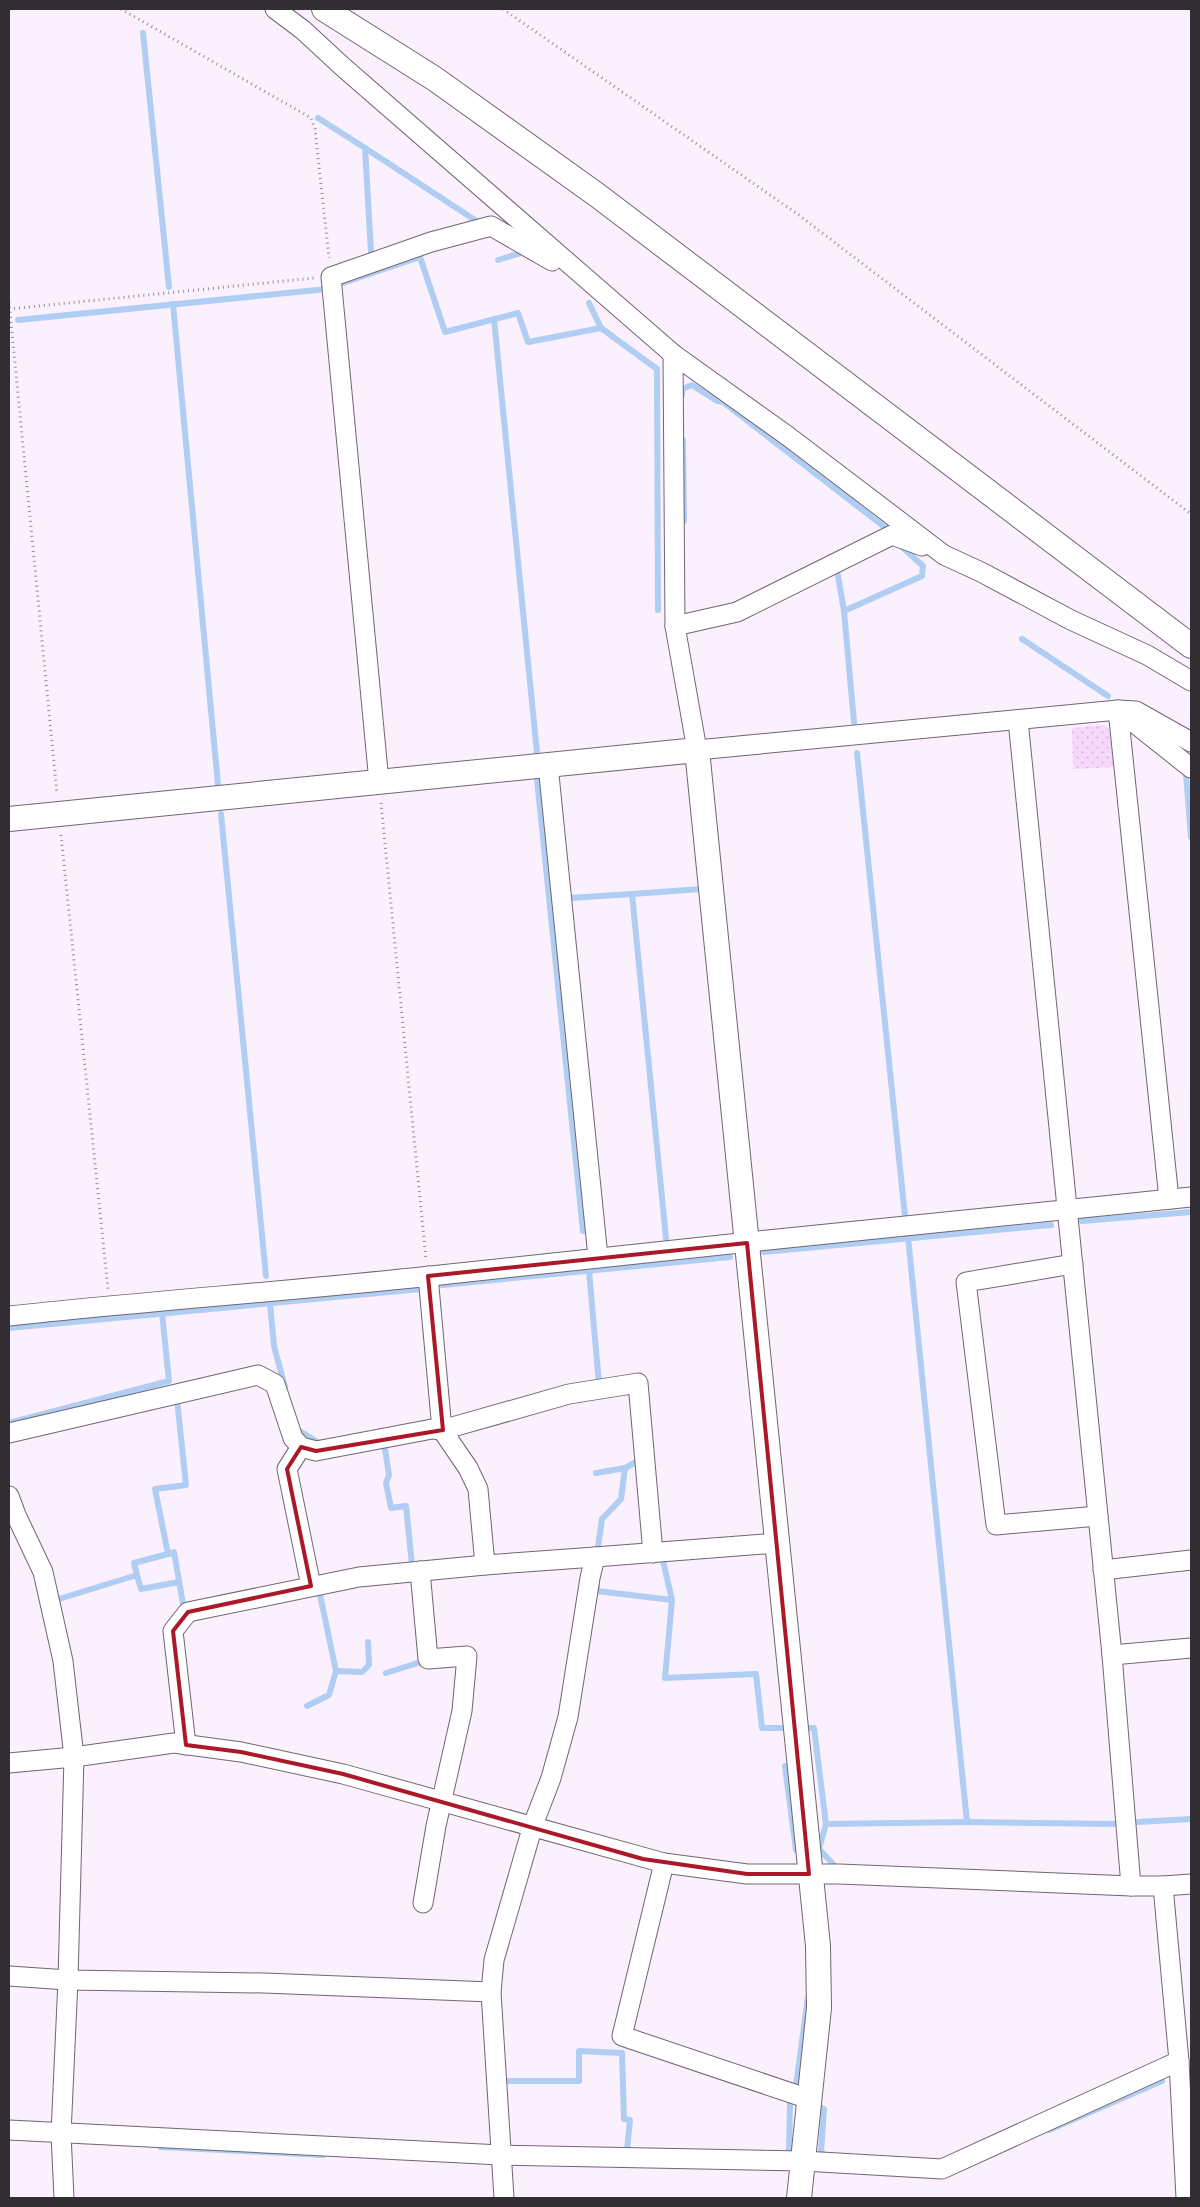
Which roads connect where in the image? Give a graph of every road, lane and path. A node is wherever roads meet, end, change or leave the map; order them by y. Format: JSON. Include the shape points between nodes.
{"nodes":[{"id":1,"x":121,"y":9,"type":"edge"},
{"id":2,"x":275,"y":9,"type":"edge"},
{"id":3,"x":324,"y":9,"type":"edge"},
{"id":4,"x":503,"y":9,"type":"edge"},
{"id":5,"x":331,"y":276,"type":"junction"},
{"id":6,"x":589,"y":283,"type":"junction"},
{"id":7,"x":9,"y":302,"type":"edge"},
{"id":8,"x":9,"y":309,"type":"edge"},
{"id":9,"x":673,"y":354,"type":"junction"},
{"id":10,"x":1191,"y":514,"type":"edge"},
{"id":11,"x":944,"y":555,"type":"junction"},
{"id":12,"x":675,"y":626,"type":"junction"},
{"id":13,"x":1191,"y":646,"type":"edge"},
{"id":14,"x":1191,"y":681,"type":"edge"},
{"id":15,"x":1118,"y":710,"type":"junction"},
{"id":16,"x":1018,"y":720,"type":"junction"},
{"id":17,"x":1191,"y":742,"type":"edge"},
{"id":18,"x":697,"y":750,"type":"junction"},
{"id":19,"x":548,"y":765,"type":"junction"},
{"id":20,"x":1191,"y":768,"type":"edge"},
{"id":21,"x":379,"y":782,"type":"junction"},
{"id":22,"x":59,"y":814,"type":"junction"},
{"id":23,"x":9,"y":819,"type":"edge"},
{"id":24,"x":1191,"y":1197,"type":"edge"},
{"id":25,"x":1169,"y":1199,"type":"junction"},
{"id":26,"x":1067,"y":1209,"type":"junction"},
{"id":27,"x":747,"y":1242,"type":"junction"},
{"id":28,"x":598,"y":1257,"type":"junction"},
{"id":29,"x":1073,"y":1264,"type":"junction"},
{"id":30,"x":428,"y":1276,"type":"junction"},
{"id":31,"x":110,"y":1305,"type":"junction"},
{"id":32,"x":9,"y":1316,"type":"edge"},
{"id":33,"x":442,"y":1430,"type":"junction"},
{"id":34,"x":9,"y":1432,"type":"edge"},
{"id":35,"x":301,"y":1447,"type":"junction"},
{"id":36,"x":9,"y":1496,"type":"edge"},
{"id":37,"x":1098,"y":1516,"type":"junction"},
{"id":38,"x":776,"y":1543,"type":"junction"},
{"id":39,"x":653,"y":1553,"type":"junction"},
{"id":40,"x":595,"y":1557,"type":"junction"},
{"id":41,"x":1191,"y":1560,"type":"edge"},
{"id":42,"x":485,"y":1565,"type":"junction"},
{"id":43,"x":1103,"y":1570,"type":"junction"},
{"id":44,"x":420,"y":1571,"type":"junction"},
{"id":45,"x":311,"y":1586,"type":"junction"},
{"id":46,"x":1191,"y":1648,"type":"edge"},
{"id":47,"x":1112,"y":1655,"type":"junction"},
{"id":48,"x":186,"y":1745,"type":"junction"},
{"id":49,"x":74,"y":1757,"type":"junction"},
{"id":50,"x":9,"y":1763,"type":"edge"},
{"id":51,"x":442,"y":1801,"type":"junction"},
{"id":52,"x":533,"y":1825,"type":"junction"},
{"id":53,"x":664,"y":1863,"type":"junction"},
{"id":54,"x":809,"y":1874,"type":"junction"},
{"id":55,"x":1191,"y":1884,"type":"edge"},
{"id":56,"x":1132,"y":1886,"type":"junction"},
{"id":57,"x":1164,"y":1886,"type":"junction"},
{"id":58,"x":422,"y":1903,"type":"dead end"},
{"id":59,"x":9,"y":1976,"type":"edge"},
{"id":60,"x":68,"y":1980,"type":"junction"},
{"id":61,"x":492,"y":1992,"type":"junction"},
{"id":62,"x":1183,"y":2071,"type":"edge"},
{"id":63,"x":809,"y":2099,"type":"junction"},
{"id":64,"x":9,"y":2130,"type":"edge"},
{"id":65,"x":61,"y":2134,"type":"junction"},
{"id":66,"x":501,"y":2155,"type":"junction"},
{"id":67,"x":803,"y":2161,"type":"junction"},
{"id":68,"x":64,"y":2198,"type":"edge"},
{"id":69,"x":504,"y":2198,"type":"edge"},
{"id":70,"x":799,"y":2198,"type":"edge"},
{"id":71,"x":1186,"y":2198,"type":"edge"}],
"edges":[{"from":1,"to":5,"type":"path","via":[[310,118],[315,128]]},
{"from":2,"to":6,"type":"street","via":[[304,30]]},
{"from":3,"to":13,"type":"street","via":[[435,79],[597,195]]},
{"from":4,"to":10,"type":"path","via":[[796,213]]},
{"from":5,"to":6,"type":"street","via":[[431,242],[492,226]]},
{"from":5,"to":8,"type":"path"},
{"from":5,"to":21,"type":"street"},
{"from":6,"to":9,"type":"street"},
{"from":7,"to":8,"type":"path"},
{"from":8,"to":22,"type":"path"},
{"from":9,"to":11,"type":"street"},
{"from":9,"to":12,"type":"street"},
{"from":11,"to":12,"type":"street","via":[[892,535],[737,612]]},
{"from":11,"to":14,"type":"street","via":[[1070,620],[1147,654]]},
{"from":12,"to":18,"type":"street"},
{"from":15,"to":16,"type":"street"},
{"from":15,"to":17,"type":"street","via":[[1136,711]]},
{"from":15,"to":20,"type":"street"},
{"from":15,"to":25,"type":"street"},
{"from":16,"to":18,"type":"street"},
{"from":16,"to":26,"type":"street"},
{"from":18,"to":19,"type":"street"},
{"from":18,"to":27,"type":"street"},
{"from":19,"to":21,"type":"street"},
{"from":19,"to":28,"type":"street"},
{"from":21,"to":22,"type":"street"},
{"from":21,"to":30,"type":"path"},
{"from":22,"to":23,"type":"street"},
{"from":22,"to":31,"type":"path"},
{"from":24,"to":25,"type":"street"},
{"from":25,"to":26,"type":"street"},
{"from":26,"to":27,"type":"street"},
{"from":26,"to":29,"type":"street"},
{"from":27,"to":28,"type":"street"},
{"from":27,"to":38,"type":"street"},
{"from":28,"to":30,"type":"street"},
{"from":29,"to":37,"type":"street"},
{"from":29,"to":37,"type":"street","via":[[966,1282],[996,1525]]},
{"from":30,"to":31,"type":"street"},
{"from":30,"to":33,"type":"street"},
{"from":31,"to":32,"type":"street"},
{"from":33,"to":35,"type":"street","via":[[432,1429],[316,1451]]},
{"from":33,"to":39,"type":"street","via":[[569,1394],[638,1383]]},
{"from":33,"to":42,"type":"street","via":[[478,1489]]},
{"from":34,"to":35,"type":"street","via":[[258,1375],[275,1384],[293,1438]]},
{"from":35,"to":45,"type":"street","via":[[287,1469]]},
{"from":36,"to":49,"type":"street","via":[[43,1572],[62,1661]]},
{"from":37,"to":43,"type":"street"},
{"from":38,"to":39,"type":"street"},
{"from":38,"to":54,"type":"street"},
{"from":39,"to":40,"type":"street"},
{"from":40,"to":42,"type":"street"},
{"from":40,"to":52,"type":"street","via":[[568,1717],[551,1778]]},
{"from":41,"to":43,"type":"street"},
{"from":42,"to":44,"type":"street"},
{"from":43,"to":47,"type":"street"},
{"from":44,"to":45,"type":"street"},
{"from":44,"to":51,"type":"street","via":[[428,1659],[467,1656],[462,1711]]},
{"from":45,"to":48,"type":"street","via":[[188,1612],[173,1631]]},
{"from":46,"to":47,"type":"street"},
{"from":47,"to":56,"type":"street"},
{"from":48,"to":49,"type":"street","via":[[133,1747]]},
{"from":48,"to":51,"type":"street","via":[[241,1752],[343,1774]]},
{"from":49,"to":50,"type":"street"},
{"from":49,"to":60,"type":"street"},
{"from":51,"to":52,"type":"street"},
{"from":51,"to":58,"type":"street"},
{"from":52,"to":53,"type":"street"},
{"from":52,"to":61,"type":"street","via":[[494,1960]]},
{"from":53,"to":54,"type":"street","via":[[747,1874]]},
{"from":53,"to":63,"type":"street","via":[[622,2036]]},
{"from":54,"to":56,"type":"street"},
{"from":54,"to":63,"type":"street","via":[[818,1946],[819,2008]]},
{"from":55,"to":57,"type":"street"},
{"from":56,"to":57,"type":"street"},
{"from":57,"to":62,"type":"street"},
{"from":59,"to":60,"type":"street"},
{"from":60,"to":61,"type":"street","via":[[264,1983]]},
{"from":60,"to":65,"type":"street"},
{"from":61,"to":66,"type":"street"},
{"from":62,"to":67,"type":"street","via":[[942,2169]]},
{"from":62,"to":71,"type":"street"},
{"from":63,"to":67,"type":"street"},
{"from":64,"to":65,"type":"street"},
{"from":65,"to":66,"type":"street"},
{"from":65,"to":68,"type":"street"},
{"from":66,"to":67,"type":"street"},
{"from":66,"to":69,"type":"street"},
{"from":67,"to":70,"type":"street"}]}
